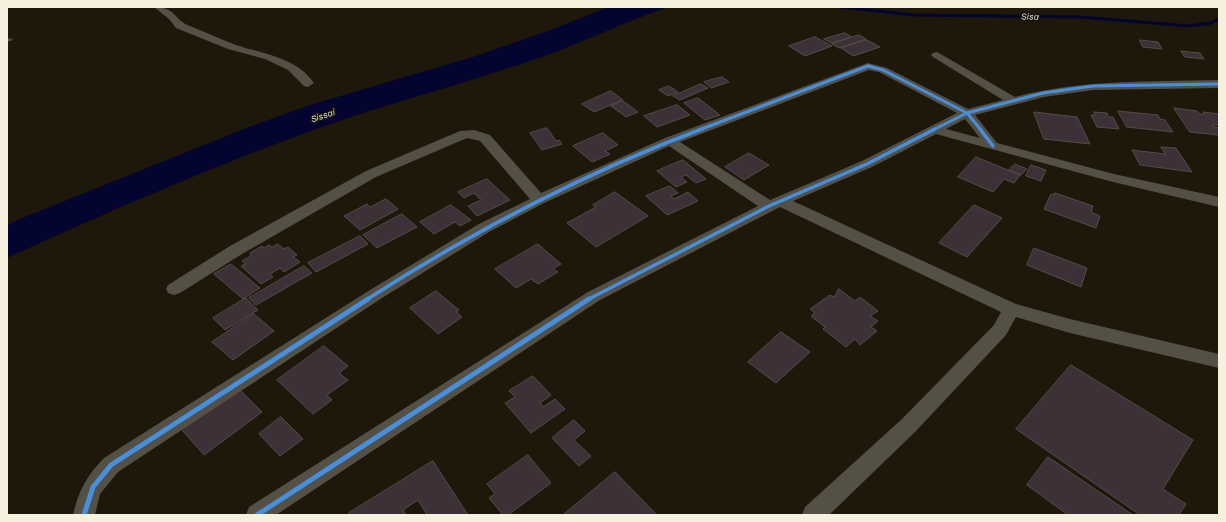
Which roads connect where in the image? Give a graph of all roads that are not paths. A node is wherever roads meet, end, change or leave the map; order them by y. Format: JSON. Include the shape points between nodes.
{"nodes":[{"id":1,"x":159,"y":7,"type":"edge"},
{"id":2,"x":937,"y":55,"type":"dead end"},
{"id":3,"x":308,"y":83,"type":"dead end"},
{"id":4,"x":1219,"y":84,"type":"edge"},
{"id":5,"x":1013,"y":101,"type":"junction"},
{"id":6,"x":967,"y":113,"type":"junction"},
{"id":7,"x":935,"y":130,"type":"junction"},
{"id":8,"x":670,"y":141,"type":"junction"},
{"id":9,"x":993,"y":146,"type":"junction"},
{"id":10,"x":539,"y":200,"type":"junction"},
{"id":11,"x":1219,"y":202,"type":"edge"},
{"id":12,"x":774,"y":203,"type":"junction"},
{"id":13,"x":174,"y":289,"type":"dead end"},
{"id":14,"x":1011,"y":309,"type":"junction"},
{"id":15,"x":1219,"y":361,"type":"edge"},
{"id":16,"x":84,"y":515,"type":"edge"},
{"id":17,"x":257,"y":515,"type":"edge"},
{"id":18,"x":813,"y":515,"type":"edge"}],
"edges":[{"from":1,"to":3,"type":"street","via":[[180,26],[270,57],[292,68]]},
{"from":2,"to":5,"type":"street"},
{"from":4,"to":5,"type":"street","via":[[1093,86],[1043,93]]},
{"from":5,"to":6,"type":"street"},
{"from":6,"to":7,"type":"street"},
{"from":6,"to":8,"type":"street","via":[[883,70],[868,66]]},
{"from":6,"to":9,"type":"street"},
{"from":7,"to":9,"type":"street"},
{"from":7,"to":12,"type":"street","via":[[867,164]]},
{"from":8,"to":10,"type":"street"},
{"from":8,"to":12,"type":"street"},
{"from":9,"to":11,"type":"street","via":[[1113,178]]},
{"from":10,"to":13,"type":"street","via":[[485,138],[465,134],[371,174],[236,250]]},
{"from":10,"to":16,"type":"street","via":[[484,228],[376,294],[111,466],[96,480],[87,497]]},
{"from":12,"to":14,"type":"street"},
{"from":12,"to":17,"type":"street","via":[[594,296]]},
{"from":14,"to":15,"type":"street","via":[[1070,326]]},
{"from":14,"to":18,"type":"street","via":[[1000,330],[909,425]]}]}
